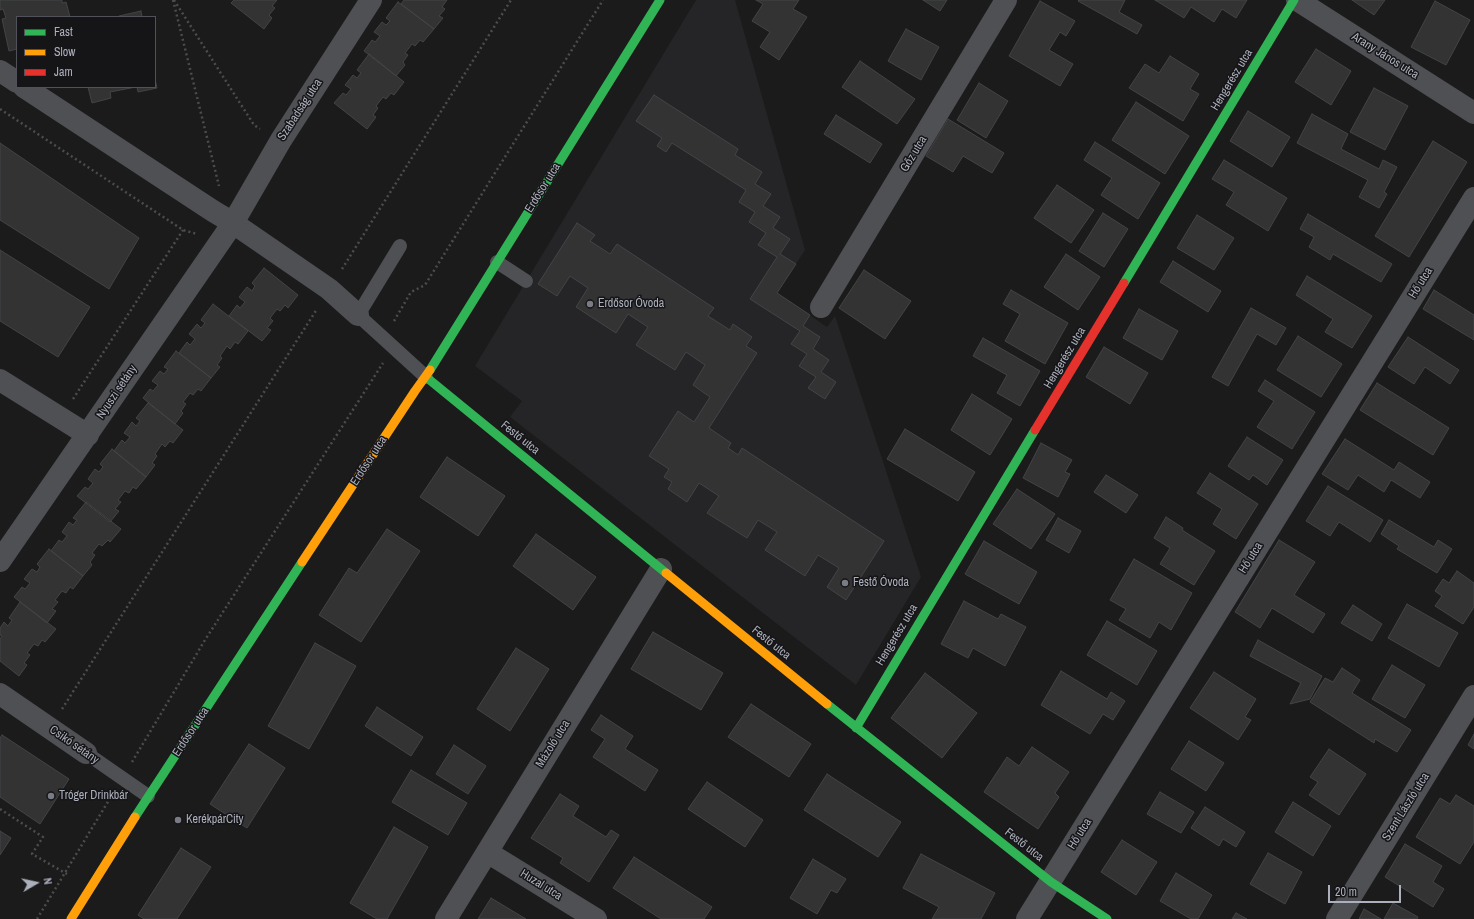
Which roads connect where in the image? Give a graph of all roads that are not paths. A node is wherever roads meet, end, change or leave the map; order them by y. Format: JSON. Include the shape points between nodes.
{"nodes":[{"id":1,"x":371,"y":0,"type":"edge"},
{"id":2,"x":660,"y":0,"type":"edge"},
{"id":3,"x":1006,"y":0,"type":"edge"},
{"id":4,"x":1296,"y":0,"type":"edge"},
{"id":5,"x":0,"y":71,"type":"edge"},
{"id":6,"x":16,"y":81,"type":"edge"},
{"id":7,"x":26,"y":88,"type":"edge"},
{"id":8,"x":1474,"y":113,"type":"edge"},
{"id":9,"x":1474,"y":198,"type":"edge"},
{"id":10,"x":233,"y":223,"type":"junction"},
{"id":11,"x":400,"y":246,"type":"dead end"},
{"id":12,"x":497,"y":262,"type":"junction"},
{"id":13,"x":526,"y":281,"type":"dead end"},
{"id":14,"x":821,"y":307,"type":"dead end"},
{"id":15,"x":358,"y":315,"type":"junction"},
{"id":16,"x":426,"y":377,"type":"junction"},
{"id":17,"x":0,"y":380,"type":"edge"},
{"id":18,"x":88,"y":435,"type":"junction"},
{"id":19,"x":0,"y":561,"type":"edge"},
{"id":20,"x":661,"y":569,"type":"junction"},
{"id":21,"x":0,"y":694,"type":"edge"},
{"id":22,"x":1474,"y":696,"type":"edge"},
{"id":23,"x":856,"y":728,"type":"junction"},
{"id":24,"x":86,"y":753,"type":"joint"},
{"id":25,"x":148,"y":796,"type":"junction"},
{"id":26,"x":487,"y":852,"type":"junction"},
{"id":27,"x":1050,"y":882,"type":"junction"},
{"id":28,"x":75,"y":918,"type":"edge"},
{"id":29,"x":446,"y":919,"type":"edge"},
{"id":30,"x":596,"y":919,"type":"edge"},
{"id":31,"x":1027,"y":919,"type":"edge"},
{"id":32,"x":1107,"y":919,"type":"edge"},
{"id":33,"x":1337,"y":919,"type":"edge"}],
"edges":[{"from":1,"to":10,"type":"street","name":"Szabadság utca","via":[[281,140]]},
{"from":2,"to":12,"type":"street","name":"Erdősor utca"},
{"from":3,"to":14,"type":"street","name":"Gőz utca"},
{"from":4,"to":8,"type":"street","name":"Arany János utca"},
{"from":4,"to":23,"type":"street","name":"Hengerész utca"},
{"from":5,"to":6,"type":"street"},
{"from":7,"to":10,"type":"street"},
{"from":9,"to":27,"type":"street","name":"Hő utca"},
{"from":10,"to":15,"type":"street","via":[[329,289]]},
{"from":10,"to":18,"type":"street","name":"Nyuszi sétány"},
{"from":11,"to":15,"type":"lane"},
{"from":12,"to":13,"type":"lane"},
{"from":12,"to":16,"type":"street","name":"Erdősor utca"},
{"from":15,"to":16,"type":"lane"},
{"from":16,"to":20,"type":"street","name":"Festő utca"},
{"from":16,"to":25,"type":"street","name":"Erdősor utca"},
{"from":17,"to":18,"type":"street"},
{"from":18,"to":19,"type":"street","name":"Nyuszi sétány"},
{"from":20,"to":23,"type":"street","name":"Festő utca"},
{"from":20,"to":26,"type":"street","name":"Mázoló utca"},
{"from":21,"to":24,"type":"street","name":"Csikó sétány"},
{"from":22,"to":33,"type":"street","name":"Szent László utca"},
{"from":23,"to":27,"type":"street","name":"Festő utca"},
{"from":24,"to":25,"type":"lane","name":"Csikó sétány"},
{"from":25,"to":28,"type":"street","name":"Erdősor utca","via":[[90,888]]},
{"from":26,"to":29,"type":"street","name":"Mázoló utca"},
{"from":26,"to":30,"type":"street","name":"Huzal utca"},
{"from":27,"to":31,"type":"street","name":"Hő utca"},
{"from":27,"to":32,"type":"street","name":"Festő utca"}]}
